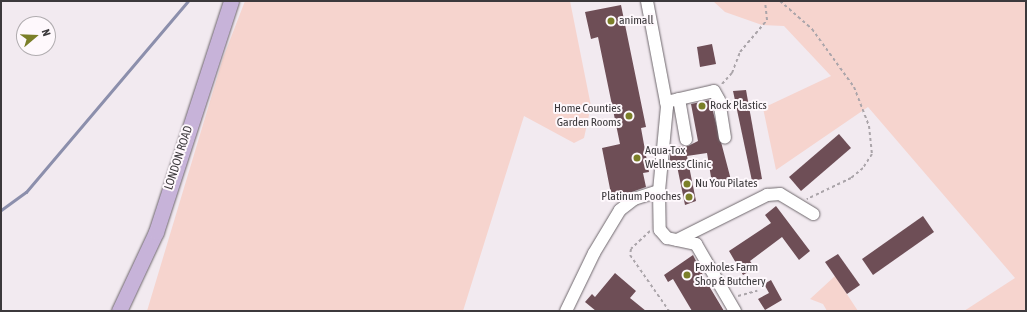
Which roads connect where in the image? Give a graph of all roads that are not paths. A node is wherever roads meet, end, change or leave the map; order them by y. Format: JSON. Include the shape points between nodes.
{"nodes":[{"id":1,"x":231,"y":1,"type":"edge"},
{"id":2,"x":640,"y":1,"type":"edge"},
{"id":3,"x":647,"y":1,"type":"edge"},
{"id":4,"x":656,"y":36,"type":"junction"},
{"id":5,"x":679,"y":99,"type":"junction"},
{"id":6,"x":666,"y":102,"type":"junction"},
{"id":7,"x":725,"y":138,"type":"dead end"},
{"id":8,"x":686,"y":139,"type":"dead end"},
{"id":9,"x":659,"y":191,"type":"junction"},
{"id":10,"x":813,"y":214,"type":"dead end"},
{"id":11,"x":675,"y":241,"type":"junction"},
{"id":12,"x":119,"y":311,"type":"edge"},
{"id":13,"x":566,"y":311,"type":"edge"},
{"id":14,"x":734,"y":311,"type":"edge"}],
"edges":[{"from":1,"to":12,"type":"main road","name":"LONDON ROAD","via":[[156,232]]},
{"from":2,"to":4,"type":"lane","via":[[646,24]]},
{"from":3,"to":4,"type":"lane"},
{"from":4,"to":6,"type":"lane"},
{"from":5,"to":6,"type":"lane"},
{"from":5,"to":7,"type":"lane","via":[[714,91],[719,100]]},
{"from":5,"to":8,"type":"lane"},
{"from":6,"to":9,"type":"lane"},
{"from":9,"to":11,"type":"lane","via":[[658,223],[667,238]]},
{"from":9,"to":13,"type":"lane","via":[[634,199],[620,210],[594,252]]},
{"from":10,"to":11,"type":"lane","via":[[780,194],[767,196]]},
{"from":11,"to":14,"type":"lane","via":[[696,244]]}]}
